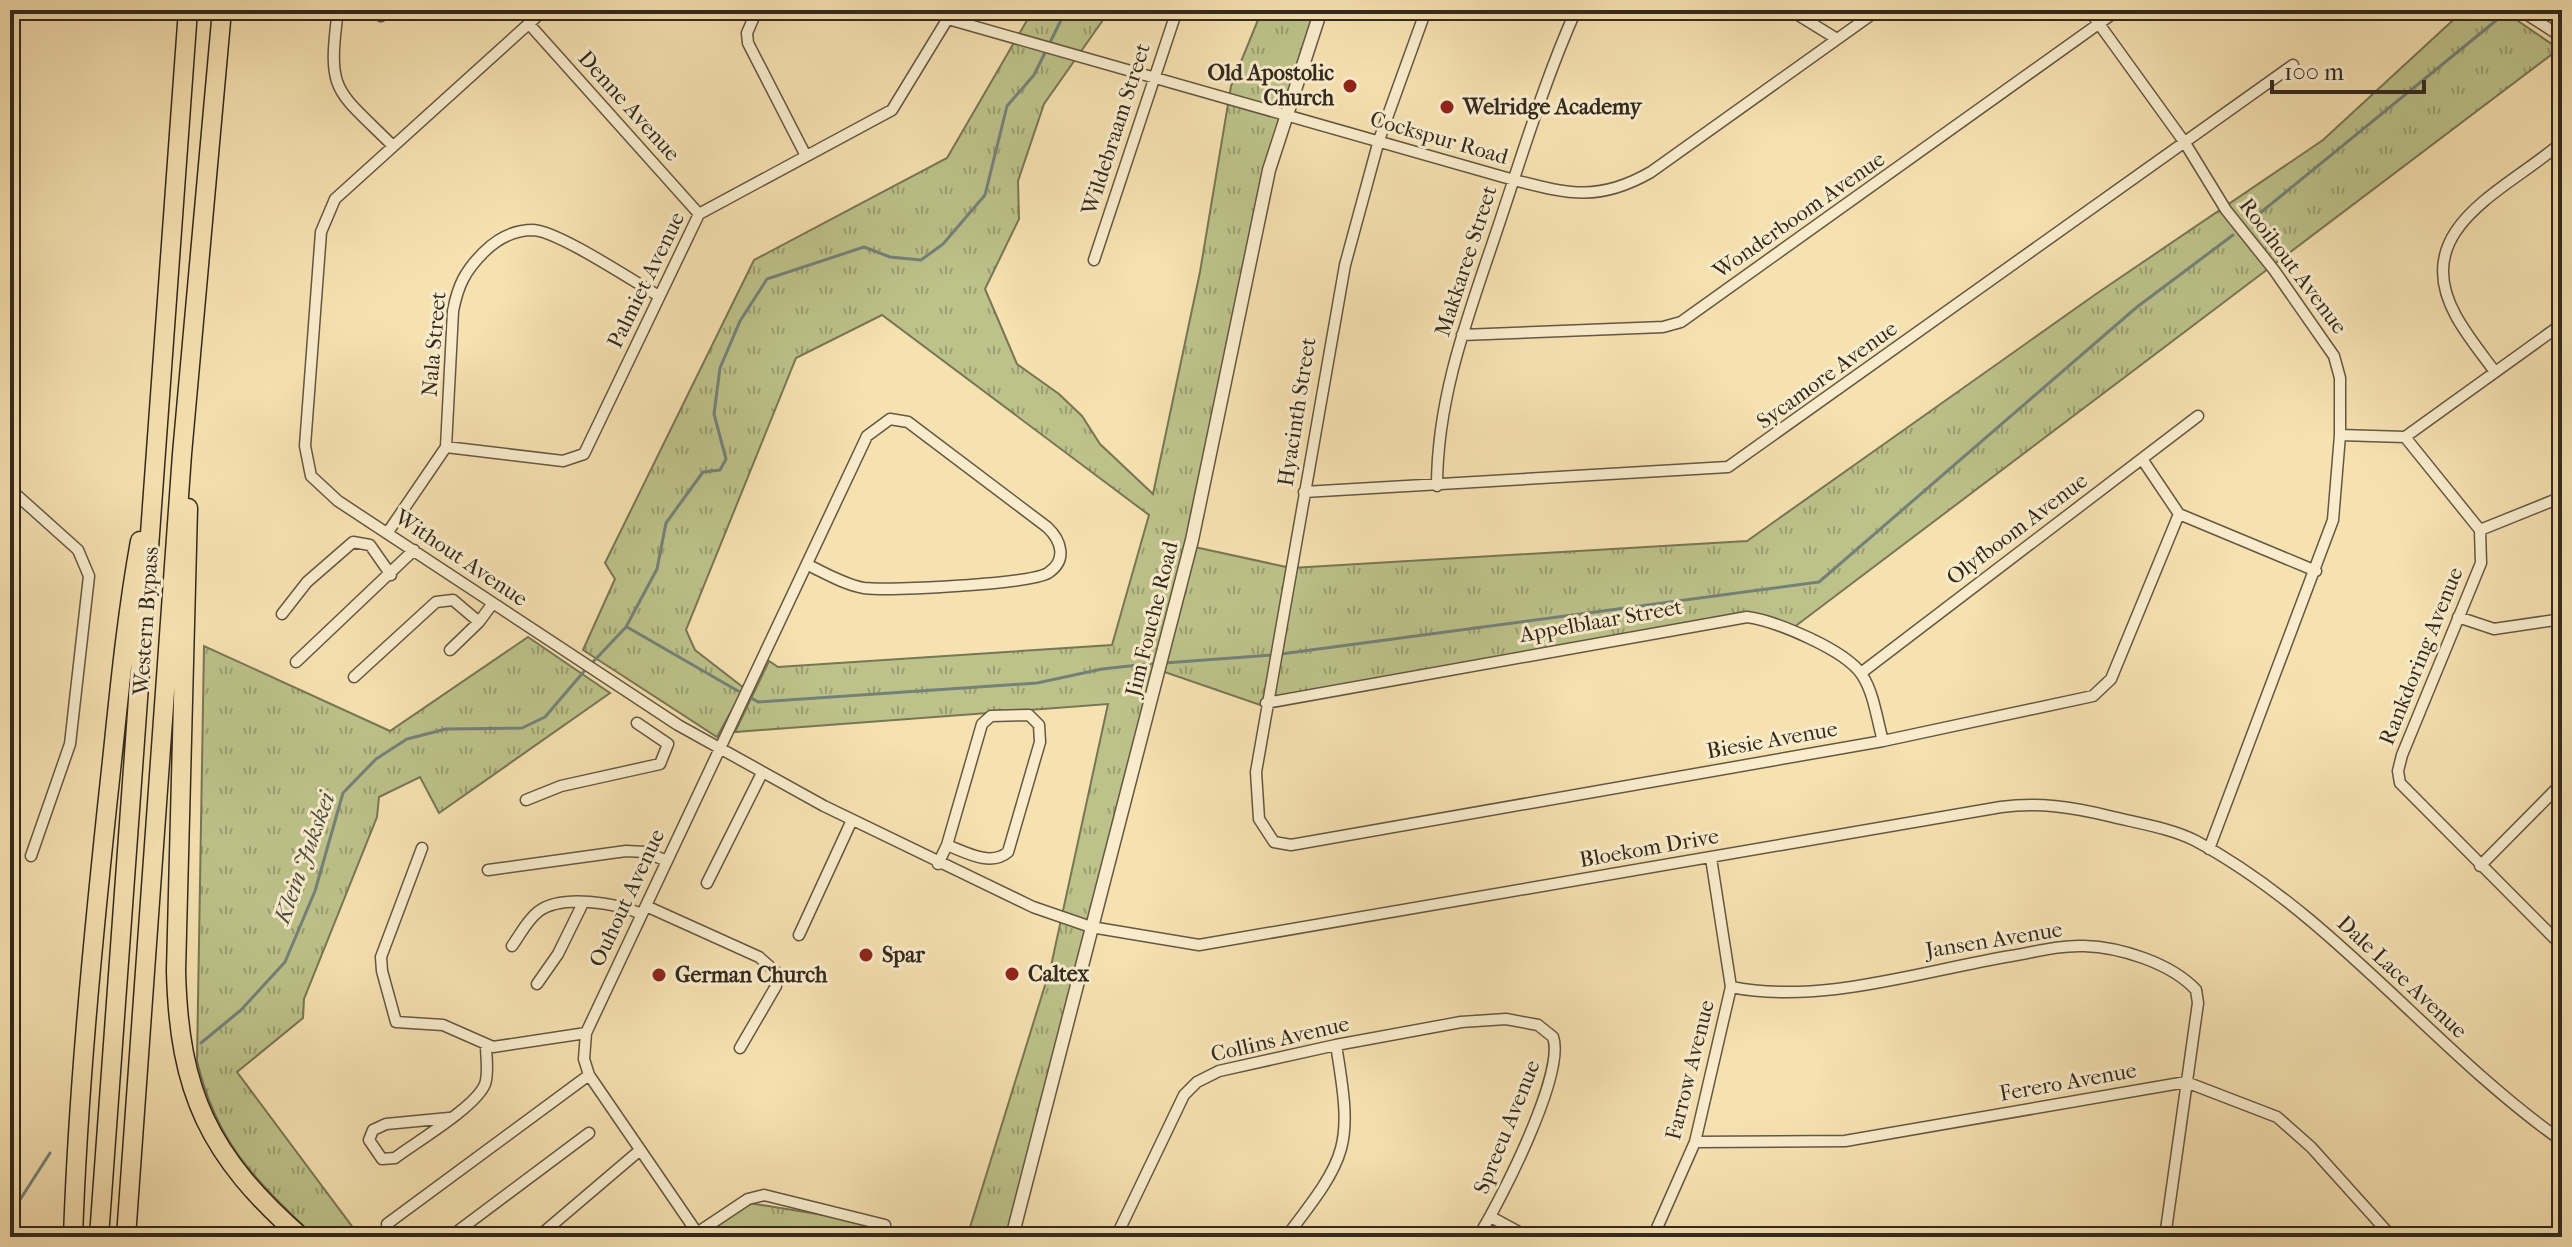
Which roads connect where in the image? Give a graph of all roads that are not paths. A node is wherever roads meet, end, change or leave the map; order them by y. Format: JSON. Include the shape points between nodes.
{"nodes":[{"id":1,"x":188,"y":10,"type":"edge"},
{"id":2,"x":222,"y":10,"type":"edge"},
{"id":3,"x":338,"y":10,"type":"edge"},
{"id":4,"x":544,"y":10,"type":"edge"},
{"id":5,"x":757,"y":10,"type":"edge"},
{"id":6,"x":1177,"y":10,"type":"edge"},
{"id":7,"x":1321,"y":10,"type":"edge"},
{"id":8,"x":1426,"y":10,"type":"edge"},
{"id":9,"x":1576,"y":10,"type":"edge"},
{"id":10,"x":1790,"y":10,"type":"edge"},
{"id":11,"x":1878,"y":10,"type":"edge"},
{"id":12,"x":2089,"y":10,"type":"edge"},
{"id":13,"x":2118,"y":10,"type":"edge"},
{"id":14,"x":2520,"y":10,"type":"edge"},
{"id":15,"x":950,"y":14,"type":"edge"},
{"id":16,"x":2099,"y":23,"type":"junction"},
{"id":17,"x":529,"y":24,"type":"junction"},
{"id":18,"x":2562,"y":37,"type":"edge"},
{"id":19,"x":1837,"y":39,"type":"junction"},
{"id":20,"x":2293,"y":65,"type":"dead end"},
{"id":21,"x":1153,"y":75,"type":"junction"},
{"id":22,"x":1285,"y":115,"type":"junction"},
{"id":23,"x":1379,"y":140,"type":"junction"},
{"id":24,"x":2562,"y":142,"type":"edge"},
{"id":25,"x":2185,"y":143,"type":"junction"},
{"id":26,"x":393,"y":146,"type":"junction"},
{"id":27,"x":806,"y":156,"type":"junction"},
{"id":28,"x":1514,"y":180,"type":"junction"},
{"id":29,"x":699,"y":214,"type":"junction"},
{"id":30,"x":1094,"y":260,"type":"dead end"},
{"id":31,"x":659,"y":296,"type":"junction"},
{"id":32,"x":2562,"y":324,"type":"edge"},
{"id":33,"x":1462,"y":335,"type":"junction"},
{"id":34,"x":2495,"y":372,"type":"junction"},
{"id":35,"x":2198,"y":416,"type":"dead end"},
{"id":36,"x":2340,"y":435,"type":"junction"},
{"id":37,"x":2405,"y":437,"type":"junction"},
{"id":38,"x":158,"y":440,"type":"junction"},
{"id":39,"x":446,"y":447,"type":"junction"},
{"id":40,"x":182,"y":454,"type":"junction"},
{"id":41,"x":2142,"y":459,"type":"junction"},
{"id":42,"x":1437,"y":486,"type":"junction"},
{"id":43,"x":10,"y":489,"type":"edge"},
{"id":44,"x":1304,"y":492,"type":"junction"},
{"id":45,"x":2562,"y":497,"type":"edge"},
{"id":46,"x":2179,"y":514,"type":"junction"},
{"id":47,"x":2480,"y":530,"type":"junction"},
{"id":48,"x":388,"y":532,"type":"junction"},
{"id":49,"x":414,"y":550,"type":"junction"},
{"id":50,"x":808,"y":565,"type":"junction"},
{"id":51,"x":2316,"y":571,"type":"junction"},
{"id":52,"x":391,"y":575,"type":"junction"},
{"id":53,"x":493,"y":603,"type":"junction"},
{"id":54,"x":282,"y":614,"type":"dead end"},
{"id":55,"x":2458,"y":617,"type":"junction"},
{"id":56,"x":2562,"y":619,"type":"edge"},
{"id":57,"x":479,"y":622,"type":"junction"},
{"id":58,"x":450,"y":650,"type":"dead end"},
{"id":59,"x":296,"y":662,"type":"dead end"},
{"id":60,"x":1861,"y":673,"type":"junction"},
{"id":61,"x":354,"y":677,"type":"dead end"},
{"id":62,"x":1266,"y":703,"type":"junction"},
{"id":63,"x":637,"y":723,"type":"dead end"},
{"id":64,"x":678,"y":725,"type":"junction"},
{"id":65,"x":1883,"y":741,"type":"junction"},
{"id":66,"x":668,"y":744,"type":"junction"},
{"id":67,"x":719,"y":750,"type":"junction"},
{"id":68,"x":762,"y":773,"type":"junction"},
{"id":69,"x":2562,"y":783,"type":"edge"},
{"id":70,"x":526,"y":800,"type":"dead end"},
{"id":71,"x":852,"y":820,"type":"junction"},
{"id":72,"x":1263,"y":830,"type":"joint"},
{"id":73,"x":947,"y":845,"type":"junction"},
{"id":74,"x":422,"y":848,"type":"dead end"},
{"id":75,"x":2209,"y":849,"type":"junction"},
{"id":76,"x":31,"y":856,"type":"dead end"},
{"id":77,"x":1711,"y":858,"type":"junction"},
{"id":78,"x":667,"y":861,"type":"junction"},
{"id":79,"x":938,"y":864,"type":"junction"},
{"id":80,"x":2480,"y":866,"type":"junction"},
{"id":81,"x":488,"y":870,"type":"dead end"},
{"id":82,"x":707,"y":883,"type":"dead end"},
{"id":83,"x":583,"y":903,"type":"junction"},
{"id":84,"x":644,"y":910,"type":"junction"},
{"id":85,"x":1091,"y":927,"type":"junction"},
{"id":86,"x":799,"y":935,"type":"dead end"},
{"id":87,"x":512,"y":946,"type":"dead end"},
{"id":88,"x":2562,"y":946,"type":"edge"},
{"id":89,"x":537,"y":984,"type":"dead end"},
{"id":90,"x":1731,"y":987,"type":"junction"},
{"id":91,"x":1546,"y":1030,"type":"joint"},
{"id":92,"x":586,"y":1033,"type":"junction"},
{"id":93,"x":486,"y":1045,"type":"junction"},
{"id":94,"x":1336,"y":1045,"type":"junction"},
{"id":95,"x":740,"y":1048,"type":"dead end"},
{"id":96,"x":589,"y":1075,"type":"junction"},
{"id":97,"x":2186,"y":1082,"type":"junction"},
{"id":98,"x":449,"y":1118,"type":"junction"},
{"id":99,"x":589,"y":1133,"type":"dead end"},
{"id":100,"x":2562,"y":1141,"type":"edge"},
{"id":101,"x":1695,"y":1142,"type":"junction"},
{"id":102,"x":639,"y":1151,"type":"junction"},
{"id":103,"x":1491,"y":1217,"type":"junction"},
{"id":104,"x":387,"y":1224,"type":"dead end"},
{"id":105,"x":885,"y":1225,"type":"dead end"},
{"id":106,"x":698,"y":1235,"type":"edge"},
{"id":107,"x":73,"y":1237,"type":"edge"},
{"id":108,"x":99,"y":1237,"type":"edge"},
{"id":109,"x":126,"y":1237,"type":"edge"},
{"id":110,"x":301,"y":1237,"type":"edge"},
{"id":111,"x":450,"y":1237,"type":"edge"},
{"id":112,"x":538,"y":1237,"type":"edge"},
{"id":113,"x":1012,"y":1237,"type":"edge"},
{"id":114,"x":1116,"y":1237,"type":"edge"},
{"id":115,"x":1286,"y":1237,"type":"edge"},
{"id":116,"x":1478,"y":1237,"type":"edge"},
{"id":117,"x":1528,"y":1237,"type":"edge"},
{"id":118,"x":1653,"y":1237,"type":"edge"},
{"id":119,"x":2165,"y":1237,"type":"edge"},
{"id":120,"x":2392,"y":1237,"type":"edge"}],
"edges":[{"from":1,"to":38,"type":"highway","name":"Western Bypass"},
{"from":2,"to":40,"type":"highway","name":"Western Bypass"},
{"from":3,"to":26,"type":"street","via":[[334,83]]},
{"from":4,"to":17,"type":"street","name":"Without Avenue"},
{"from":5,"to":27,"type":"street","via":[[748,43]]},
{"from":6,"to":21,"type":"street","name":"Wildebraam Street"},
{"from":7,"to":22,"type":"street","name":"Jim Fouche Road"},
{"from":8,"to":23,"type":"street","name":"Hyacinth Street"},
{"from":9,"to":28,"type":"street","name":"Makkaree Street"},
{"from":10,"to":19,"type":"street"},
{"from":11,"to":19,"type":"street","name":"Cockspur Road"},
{"from":12,"to":16,"type":"street","name":"Rooihout Avenue"},
{"from":13,"to":16,"type":"street","name":"Wonderboom Avenue"},
{"from":14,"to":18,"type":"street"},
{"from":15,"to":21,"type":"street","name":"Cockspur Road"},
{"from":15,"to":27,"type":"street","name":"Palmiet Avenue","via":[[892,110]]},
{"from":16,"to":25,"type":"street","name":"Rooihout Avenue"},
{"from":16,"to":33,"type":"street","name":"Wonderboom Avenue","via":[[1681,322]]},
{"from":17,"to":26,"type":"street","name":"Without Avenue"},
{"from":17,"to":29,"type":"street","name":"Denne Avenue"},
{"from":19,"to":28,"type":"street","name":"Cockspur Road","via":[[1637,180],[1580,195]]},
{"from":20,"to":25,"type":"street","name":"Sycamore Avenue"},
{"from":21,"to":22,"type":"street","name":"Cockspur Road"},
{"from":21,"to":30,"type":"street","name":"Wildebraam Street"},
{"from":22,"to":23,"type":"street","name":"Cockspur Road"},
{"from":22,"to":85,"type":"street","name":"Jim Fouche Road","via":[[1255,228],[1205,488]]},
{"from":23,"to":28,"type":"street","name":"Cockspur Road"},
{"from":23,"to":44,"type":"street","name":"Hyacinth Street","via":[[1337,303]]},
{"from":24,"to":34,"type":"street","via":[[2468,214],[2448,241],[2443,272],[2450,302]]},
{"from":25,"to":36,"type":"street","name":"Rooihout Avenue","via":[[2226,210],[2334,356],[2340,378]]},
{"from":25,"to":42,"type":"street","name":"Sycamore Avenue","via":[[1736,464],[1718,470]]},
{"from":26,"to":48,"type":"street","name":"Without Avenue","via":[[335,199],[321,232],[305,446],[311,476],[338,501]]},
{"from":27,"to":29,"type":"street","name":"Palmiet Avenue"},
{"from":28,"to":33,"type":"street","name":"Makkaree Street"},
{"from":29,"to":31,"type":"street","name":"Palmiet Avenue"},
{"from":31,"to":39,"type":"street","name":"Palmiet Avenue","via":[[584,454],[563,461]]},
{"from":31,"to":39,"type":"street","name":"Nala Street","via":[[537,230],[506,235],[492,244],[466,270],[457,289]]},
{"from":32,"to":34,"type":"street"},
{"from":33,"to":42,"type":"street","name":"Makkaree Street","via":[[1442,415]]},
{"from":34,"to":37,"type":"street"},
{"from":35,"to":41,"type":"street","name":"Olyfboom Avenue"},
{"from":36,"to":37,"type":"street"},
{"from":36,"to":51,"type":"street","name":"Rooihout Avenue","via":[[2336,503]]},
{"from":37,"to":47,"type":"street"},
{"from":38,"to":107,"type":"highway","via":[[118,693],[81,1071]]},
{"from":38,"to":108,"type":"highway","name":"Western Bypass"},
{"from":39,"to":48,"type":"street"},
{"from":40,"to":109,"type":"highway","name":"Western Bypass"},
{"from":40,"to":110,"type":"highway","via":[[189,554],[176,971],[181,1042],[191,1092],[212,1136],[247,1185]]},
{"from":41,"to":46,"type":"street"},
{"from":41,"to":60,"type":"street","name":"Olyfboom Avenue"},
{"from":42,"to":44,"type":"street","name":"Sycamore Avenue"},
{"from":43,"to":76,"type":"street","via":[[78,550],[89,576],[70,744]]},
{"from":44,"to":62,"type":"street","name":"Hyacinth Street"},
{"from":45,"to":47,"type":"street"},
{"from":46,"to":51,"type":"street"},
{"from":46,"to":65,"type":"street","name":"Biesie Avenue","via":[[2100,692],[2079,701]]},
{"from":47,"to":55,"type":"street","name":"Rankdoring Avenue","via":[[2481,563]]},
{"from":48,"to":49,"type":"street","name":"Without Avenue"},
{"from":49,"to":52,"type":"street"},
{"from":49,"to":53,"type":"street","name":"Without Avenue"},
{"from":50,"to":50,"type":"street","name":"Ouhout Avenue","via":[[867,436],[890,419],[918,428],[1047,527],[1061,553],[1054,567],[1040,576],[894,587],[858,586]]},
{"from":50,"to":67,"type":"street","name":"Ouhout Avenue"},
{"from":51,"to":75,"type":"street","name":"Rooihout Avenue"},
{"from":52,"to":54,"type":"street","via":[[370,545],[353,542],[307,582]]},
{"from":52,"to":59,"type":"street"},
{"from":53,"to":57,"type":"street"},
{"from":53,"to":64,"type":"street","name":"Without Avenue"},
{"from":55,"to":56,"type":"street","via":[[2494,629]]},
{"from":55,"to":80,"type":"street","name":"Rankdoring Avenue","via":[[2402,755],[2399,777],[2409,795]]},
{"from":57,"to":58,"type":"street"},
{"from":57,"to":61,"type":"street","via":[[457,603],[441,600]]},
{"from":60,"to":62,"type":"street","name":"Appelblaar Street","via":[[1789,629],[1739,617]]},
{"from":60,"to":65,"type":"street"},
{"from":62,"to":72,"type":"street","name":"Hyacinth Street","via":[[1256,772]]},
{"from":63,"to":66,"type":"street"},
{"from":64,"to":66,"type":"street"},
{"from":64,"to":67,"type":"street","name":"Without Avenue"},
{"from":65,"to":72,"type":"street","name":"Biesie Avenue","via":[[1291,845],[1274,842]]},
{"from":66,"to":70,"type":"street","via":[[660,764],[561,786]]},
{"from":67,"to":68,"type":"street","name":"Without Avenue"},
{"from":67,"to":78,"type":"street","name":"Ouhout Avenue"},
{"from":68,"to":71,"type":"street","name":"Without Avenue"},
{"from":68,"to":82,"type":"street"},
{"from":69,"to":80,"type":"street"},
{"from":71,"to":79,"type":"street","name":"Without Avenue"},
{"from":71,"to":86,"type":"street"},
{"from":73,"to":73,"type":"street","via":[[988,858],[1008,852],[1040,742],[1039,725],[1029,715],[1000,714],[982,724]]},
{"from":73,"to":79,"type":"street"},
{"from":74,"to":93,"type":"street","via":[[385,945],[382,971],[396,1022],[433,1023]]},
{"from":75,"to":77,"type":"street","name":"Bloekom Drive","via":[[2160,829],[2043,803]]},
{"from":75,"to":100,"type":"street","name":"Dale Lace Avenue","via":[[2311,919],[2478,1076]]},
{"from":77,"to":85,"type":"street","name":"Bloekom Drive","via":[[1212,945]]},
{"from":77,"to":90,"type":"street","name":"Farrow Avenue"},
{"from":78,"to":81,"type":"street","via":[[626,851]]},
{"from":78,"to":84,"type":"street","name":"Ouhout Avenue"},
{"from":79,"to":85,"type":"street","name":"Without Avenue","via":[[1008,898]]},
{"from":80,"to":88,"type":"street","name":"Rankdoring Avenue"},
{"from":83,"to":84,"type":"street"},
{"from":83,"to":87,"type":"street","via":[[543,909]]},
{"from":83,"to":89,"type":"street"},
{"from":84,"to":92,"type":"street","name":"Ouhout Avenue"},
{"from":84,"to":95,"type":"street","via":[[772,967],[776,986]]},
{"from":85,"to":113,"type":"street","name":"Jim Fouche Road"},
{"from":90,"to":97,"type":"street","name":"Jansen Avenue","via":[[1758,993],[1808,991],[2065,947],[2105,949],[2161,967],[2196,990]]},
{"from":90,"to":101,"type":"street","name":"Farrow Avenue"},
{"from":91,"to":94,"type":"street","name":"Collins Avenue","via":[[1528,1022],[1484,1019]]},
{"from":91,"to":103,"type":"street","name":"Spreeu Avenue","via":[[1556,1045],[1554,1068]]},
{"from":92,"to":93,"type":"street"},
{"from":92,"to":96,"type":"street","name":"Ouhout Avenue"},
{"from":93,"to":98,"type":"street","via":[[485,1084]]},
{"from":94,"to":114,"type":"street","name":"Collins Avenue","via":[[1219,1071],[1197,1082],[1184,1095]]},
{"from":94,"to":115,"type":"street","via":[[1346,1107],[1345,1139],[1324,1187]]},
{"from":96,"to":102,"type":"street","name":"Ouhout Avenue"},
{"from":96,"to":104,"type":"street"},
{"from":97,"to":101,"type":"street","name":"Ferero Avenue","via":[[1845,1141]]},
{"from":97,"to":119,"type":"street","name":"Jansen Avenue"},
{"from":97,"to":120,"type":"street","name":"Ferero Avenue","via":[[2284,1122]]},
{"from":98,"to":98,"type":"street","via":[[390,1160],[378,1156],[369,1140],[373,1130],[386,1124]]},
{"from":99,"to":111,"type":"street"},
{"from":101,"to":118,"type":"street","name":"Farrow Avenue"},
{"from":102,"to":106,"type":"street","name":"Ouhout Avenue"},
{"from":102,"to":112,"type":"street"},
{"from":103,"to":116,"type":"street","name":"Spreeu Avenue"},
{"from":103,"to":117,"type":"street"},
{"from":105,"to":106,"type":"street","via":[[764,1195],[748,1199]]}]}
